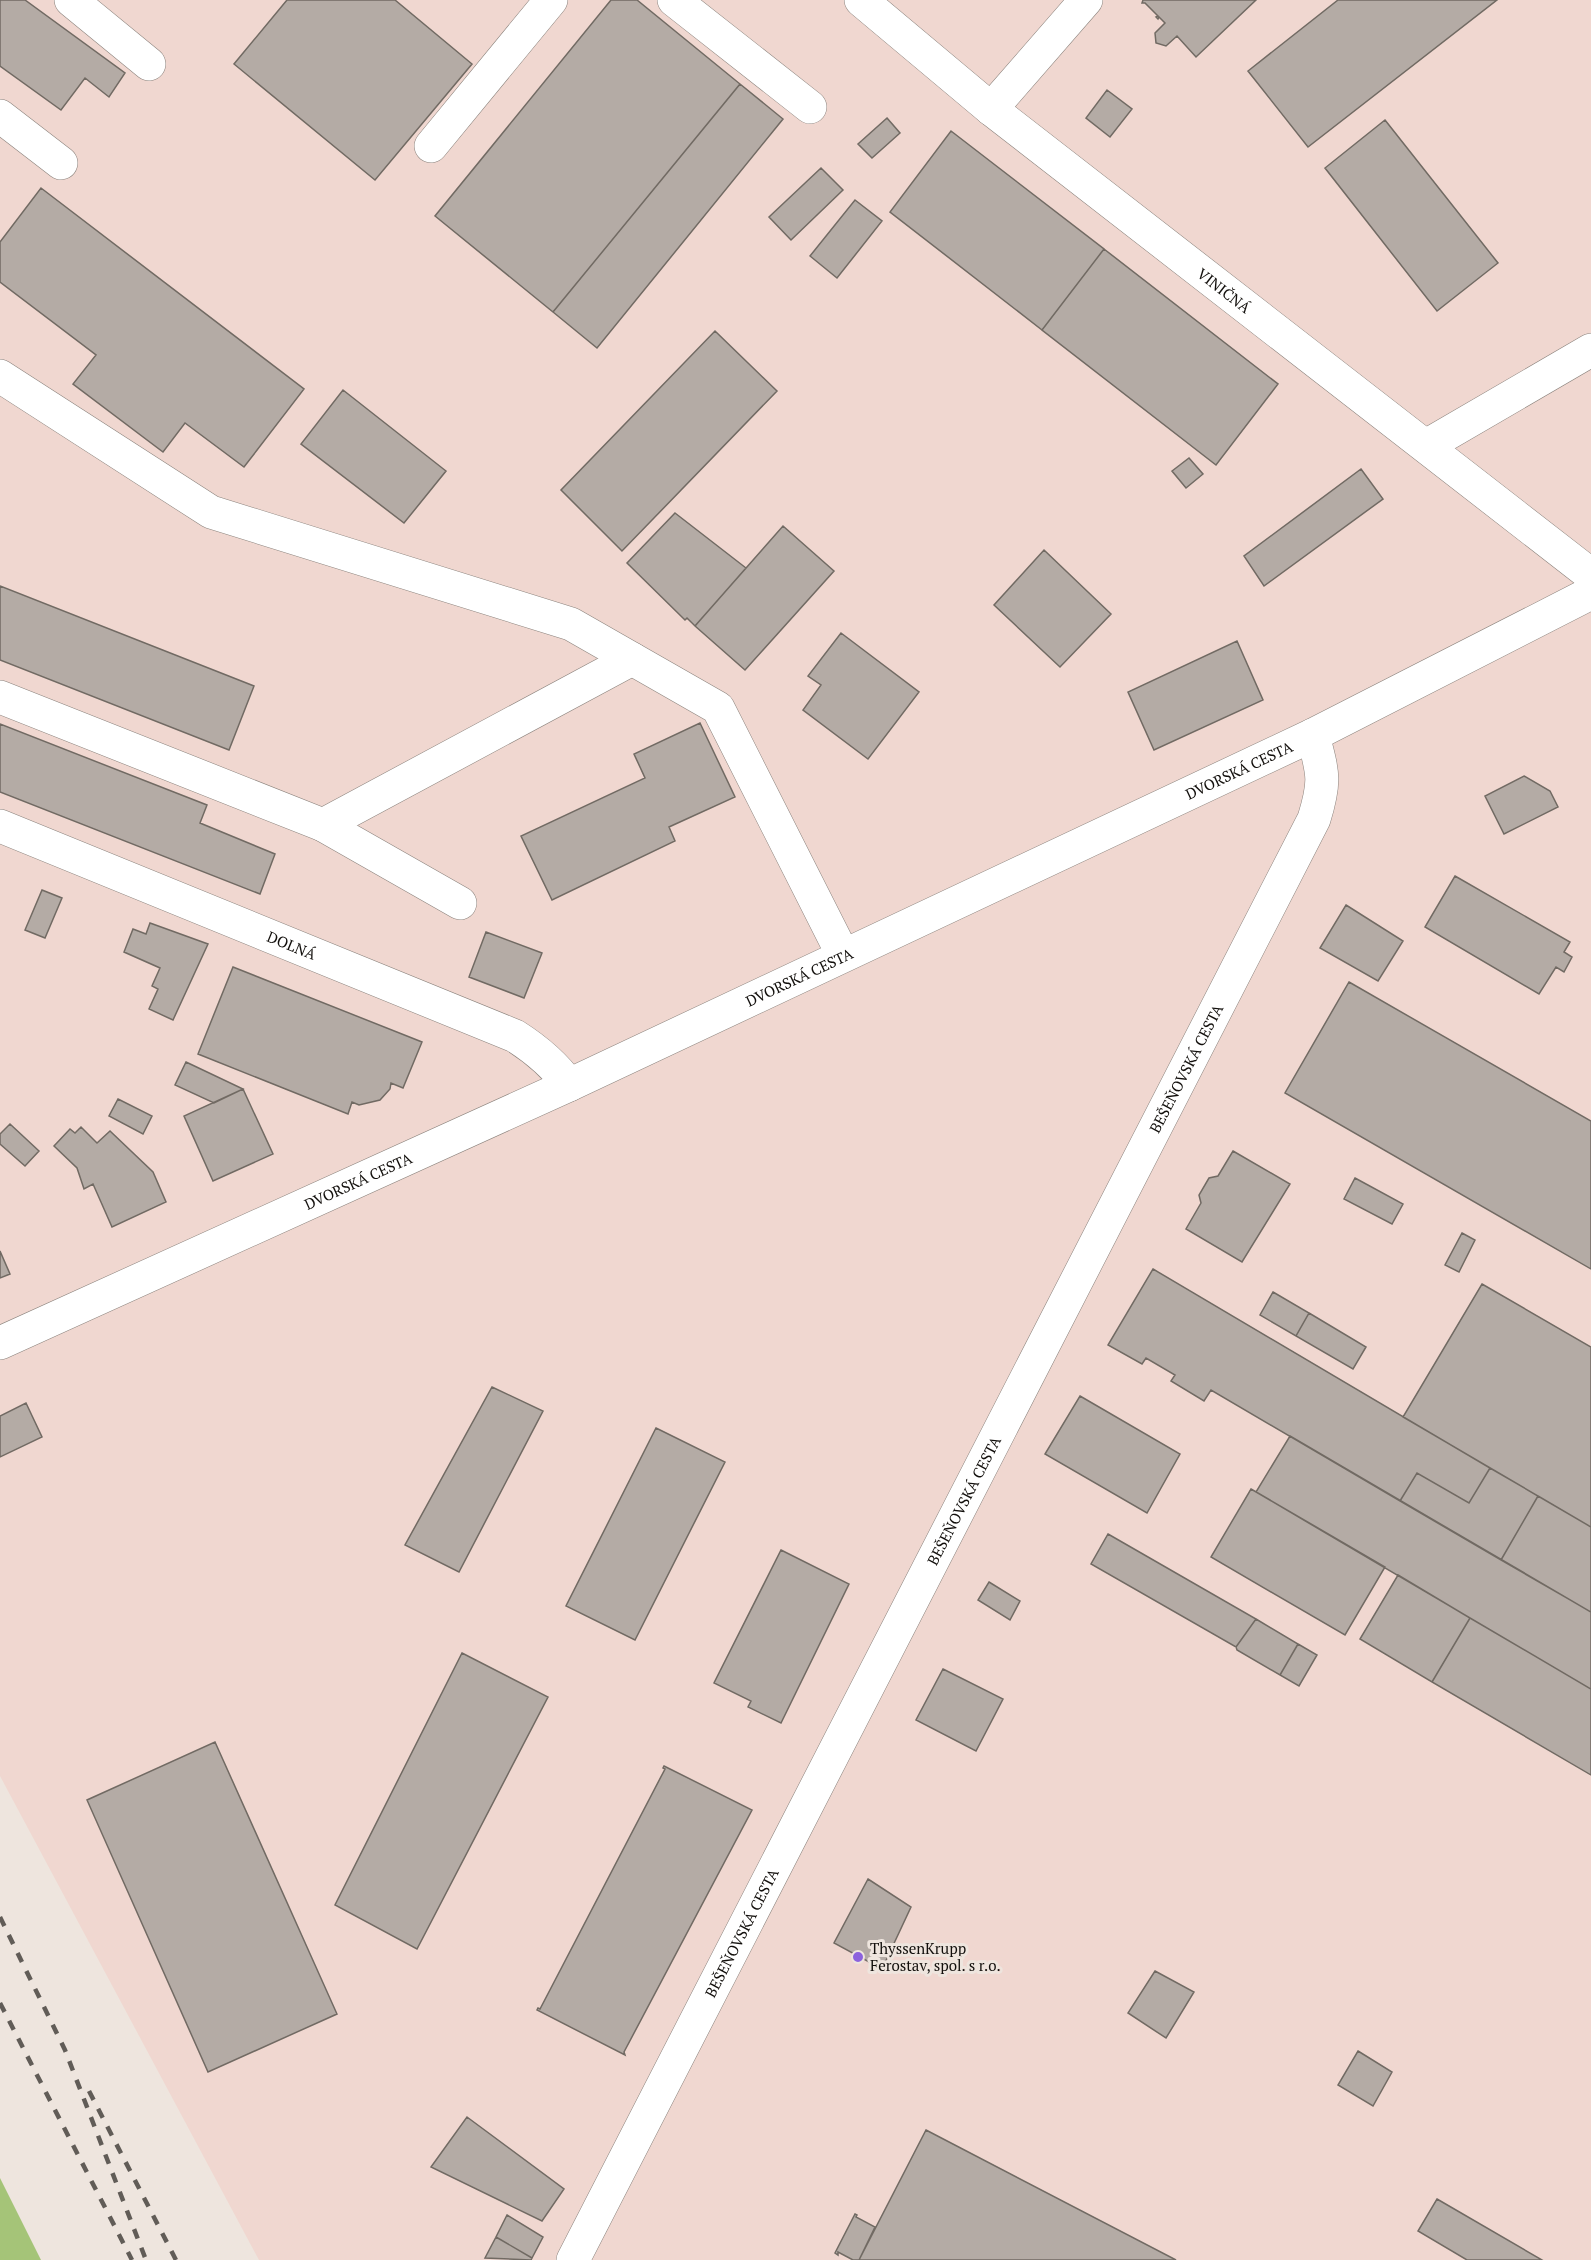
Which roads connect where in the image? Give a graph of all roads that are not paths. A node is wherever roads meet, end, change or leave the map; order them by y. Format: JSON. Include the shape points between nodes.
{"nodes":[{"id":1,"x":71,"y":0,"type":"edge"},
{"id":2,"x":551,"y":0,"type":"edge"},
{"id":3,"x":674,"y":0,"type":"edge"},
{"id":4,"x":861,"y":0,"type":"edge"},
{"id":5,"x":1086,"y":0,"type":"edge"},
{"id":6,"x":149,"y":64,"type":"dead end"},
{"id":7,"x":810,"y":107,"type":"dead end"},
{"id":8,"x":991,"y":109,"type":"junction"},
{"id":9,"x":0,"y":116,"type":"edge"},
{"id":10,"x":431,"y":146,"type":"dead end"},
{"id":11,"x":61,"y":163,"type":"dead end"},
{"id":12,"x":1591,"y":350,"type":"edge"},
{"id":13,"x":0,"y":376,"type":"edge"},
{"id":14,"x":1426,"y":446,"type":"junction"},
{"id":15,"x":1591,"y":575,"type":"edge"},
{"id":16,"x":1591,"y":593,"type":"edge"},
{"id":17,"x":632,"y":659,"type":"junction"},
{"id":18,"x":0,"y":697,"type":"edge"},
{"id":19,"x":1313,"y":735,"type":"junction"},
{"id":20,"x":323,"y":825,"type":"junction"},
{"id":21,"x":0,"y":826,"type":"edge"},
{"id":22,"x":460,"y":903,"type":"dead end"},
{"id":23,"x":843,"y":956,"type":"junction"},
{"id":24,"x":569,"y":1085,"type":"junction"},
{"id":25,"x":0,"y":1343,"type":"edge"},
{"id":26,"x":573,"y":2260,"type":"edge"}],
"edges":[{"from":1,"to":6,"type":"street"},
{"from":2,"to":10,"type":"street"},
{"from":3,"to":7,"type":"street"},
{"from":4,"to":8,"type":"street","name":"VINIČNÁ"},
{"from":5,"to":8,"type":"street"},
{"from":8,"to":14,"type":"street","name":"VINIČNÁ"},
{"from":9,"to":11,"type":"street"},
{"from":12,"to":14,"type":"street"},
{"from":13,"to":17,"type":"street","via":[[211,512],[570,624]]},
{"from":14,"to":15,"type":"street","name":"VINIČNÁ"},
{"from":16,"to":19,"type":"street","name":"DVORSKÁ CESTA"},
{"from":17,"to":20,"type":"street"},
{"from":17,"to":23,"type":"street","via":[[718,708]]},
{"from":18,"to":20,"type":"street"},
{"from":19,"to":23,"type":"street","name":"DVORSKÁ CESTA"},
{"from":19,"to":26,"type":"street","name":"BEŠEŇOVSKÁ CESTA","via":[[1323,775],[1314,819]]},
{"from":20,"to":22,"type":"street"},
{"from":21,"to":24,"type":"street","name":"DOLNÁ","via":[[515,1036],[548,1060]]},
{"from":23,"to":24,"type":"street","name":"DVORSKÁ CESTA"},
{"from":24,"to":25,"type":"street","name":"DVORSKÁ CESTA"}]}
